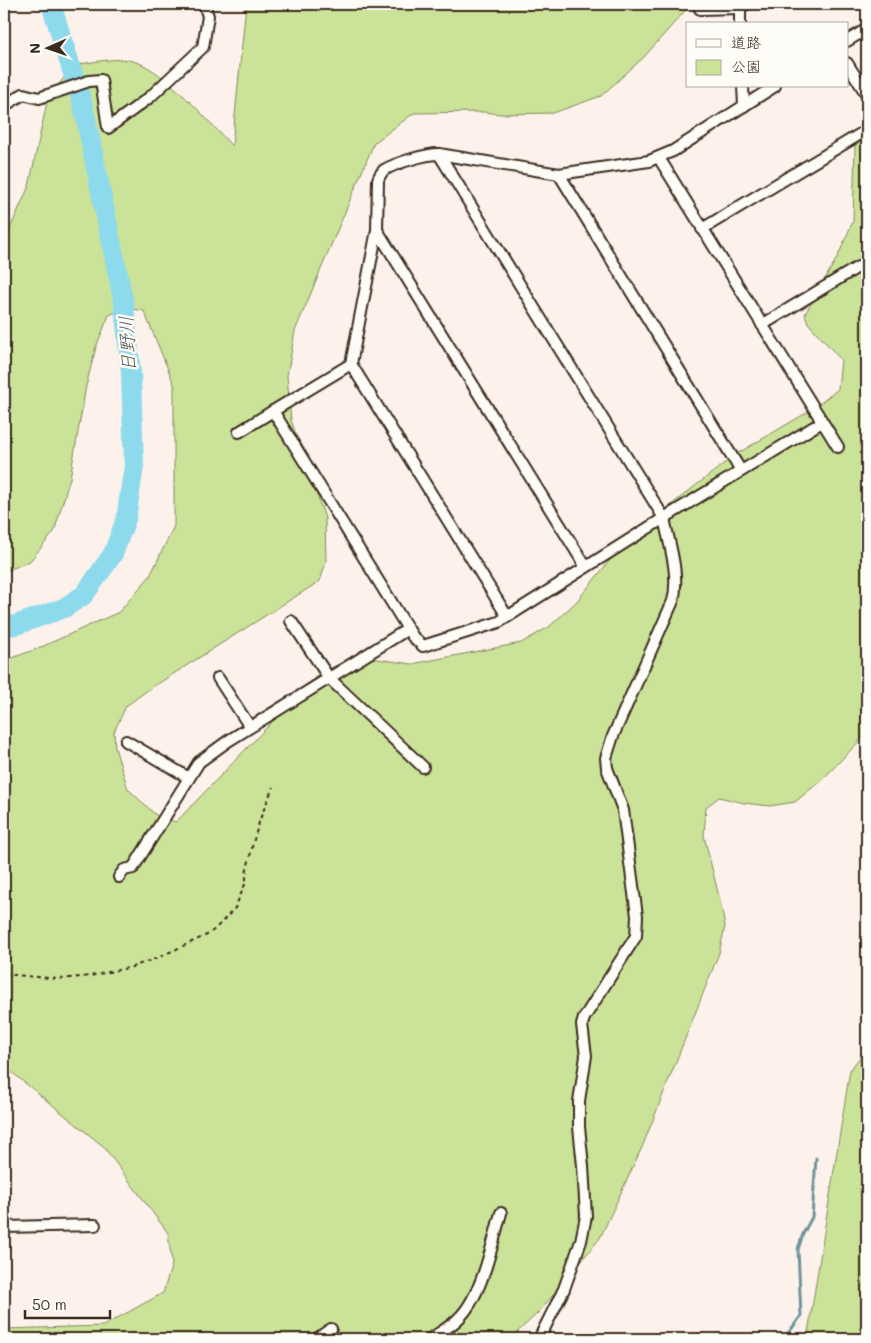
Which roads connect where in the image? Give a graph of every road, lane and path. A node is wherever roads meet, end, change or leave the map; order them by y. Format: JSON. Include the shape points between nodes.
{"nodes":[{"id":1,"x":204,"y":4,"type":"edge"},
{"id":2,"x":743,"y":6,"type":"edge"},
{"id":3,"x":700,"y":9,"type":"dead end"},
{"id":4,"x":740,"y":22,"type":"edge"},
{"id":5,"x":867,"y":29,"type":"edge"},
{"id":6,"x":848,"y":40,"type":"edge"},
{"id":7,"x":848,"y":65,"type":"edge"},
{"id":8,"x":743,"y":88,"type":"edge"},
{"id":9,"x":772,"y":88,"type":"edge"},
{"id":10,"x":867,"y":96,"type":"edge"},
{"id":11,"x":4,"y":106,"type":"edge"},
{"id":12,"x":744,"y":106,"type":"junction"},
{"id":13,"x":867,"y":130,"type":"edge"},
{"id":14,"x":439,"y":154,"type":"junction"},
{"id":15,"x":659,"y":158,"type":"junction"},
{"id":16,"x":559,"y":174,"type":"junction"},
{"id":17,"x":702,"y":229,"type":"junction"},
{"id":18,"x":377,"y":230,"type":"junction"},
{"id":19,"x":858,"y":267,"type":"dead end"},
{"id":20,"x":762,"y":325,"type":"junction"},
{"id":21,"x":351,"y":364,"type":"junction"},
{"id":22,"x":273,"y":411,"type":"junction"},
{"id":23,"x":822,"y":422,"type":"junction"},
{"id":24,"x":238,"y":432,"type":"dead end"},
{"id":25,"x":838,"y":447,"type":"dead end"},
{"id":26,"x":741,"y":471,"type":"junction"},
{"id":27,"x":664,"y":518,"type":"junction"},
{"id":28,"x":586,"y":567,"type":"junction"},
{"id":29,"x":507,"y":616,"type":"junction"},
{"id":30,"x":291,"y":621,"type":"dead end"},
{"id":31,"x":408,"y":629,"type":"junction"},
{"id":32,"x":218,"y":678,"type":"dead end"},
{"id":33,"x":330,"y":678,"type":"junction"},
{"id":34,"x":250,"y":727,"type":"junction"},
{"id":35,"x":126,"y":741,"type":"dead end"},
{"id":36,"x":423,"y":767,"type":"dead end"},
{"id":37,"x":189,"y":778,"type":"junction"},
{"id":38,"x":273,"y":787,"type":"dead end"},
{"id":39,"x":119,"y":878,"type":"dead end"},
{"id":40,"x":4,"y":974,"type":"edge"},
{"id":41,"x":501,"y":1213,"type":"dead end"},
{"id":42,"x":95,"y":1225,"type":"dead end"},
{"id":43,"x":4,"y":1227,"type":"edge"},
{"id":44,"x":331,"y":1329,"type":"dead end"},
{"id":45,"x":316,"y":1339,"type":"edge"},
{"id":46,"x":430,"y":1339,"type":"edge"},
{"id":47,"x":539,"y":1339,"type":"edge"}],
"edges":[{"from":1,"to":11,"type":"street","via":[[208,16],[204,48],[150,97],[108,128],[100,80],[39,98],[23,94]]},
{"from":2,"to":3,"type":"street"},
{"from":2,"to":4,"type":"street"},
{"from":5,"to":6,"type":"street"},
{"from":7,"to":10,"type":"street"},
{"from":8,"to":12,"type":"street"},
{"from":9,"to":12,"type":"street"},
{"from":12,"to":15,"type":"street"},
{"from":13,"to":17,"type":"street"},
{"from":14,"to":16,"type":"street"},
{"from":14,"to":18,"type":"street","via":[[428,154],[379,175]]},
{"from":14,"to":27,"type":"street"},
{"from":15,"to":16,"type":"street"},
{"from":15,"to":17,"type":"street"},
{"from":16,"to":26,"type":"street"},
{"from":17,"to":20,"type":"street"},
{"from":18,"to":21,"type":"street"},
{"from":18,"to":28,"type":"street"},
{"from":19,"to":20,"type":"street"},
{"from":20,"to":23,"type":"street"},
{"from":21,"to":22,"type":"street"},
{"from":21,"to":29,"type":"street"},
{"from":22,"to":24,"type":"street"},
{"from":22,"to":31,"type":"street"},
{"from":23,"to":25,"type":"street"},
{"from":23,"to":26,"type":"street"},
{"from":26,"to":27,"type":"street"},
{"from":27,"to":28,"type":"street"},
{"from":27,"to":47,"type":"street","via":[[676,578],[675,592],[606,758],[609,776],[623,810],[637,916],[636,936],[582,1025],[586,1056],[579,1118],[586,1216],[564,1289]]},
{"from":28,"to":29,"type":"street"},
{"from":29,"to":31,"type":"street","via":[[499,622],[423,646]]},
{"from":30,"to":33,"type":"street"},
{"from":31,"to":33,"type":"street"},
{"from":32,"to":34,"type":"street"},
{"from":33,"to":34,"type":"street"},
{"from":33,"to":36,"type":"street"},
{"from":34,"to":37,"type":"street","via":[[199,762]]},
{"from":35,"to":37,"type":"street"},
{"from":37,"to":39,"type":"street","via":[[133,868],[124,870]]},
{"from":38,"to":40,"type":"path","via":[[258,827],[246,882],[235,908],[215,930],[149,961],[90,976],[60,979]]},
{"from":41,"to":46,"type":"street","via":[[471,1303],[458,1319]]},
{"from":42,"to":43,"type":"street"},
{"from":44,"to":45,"type":"street"}]}
